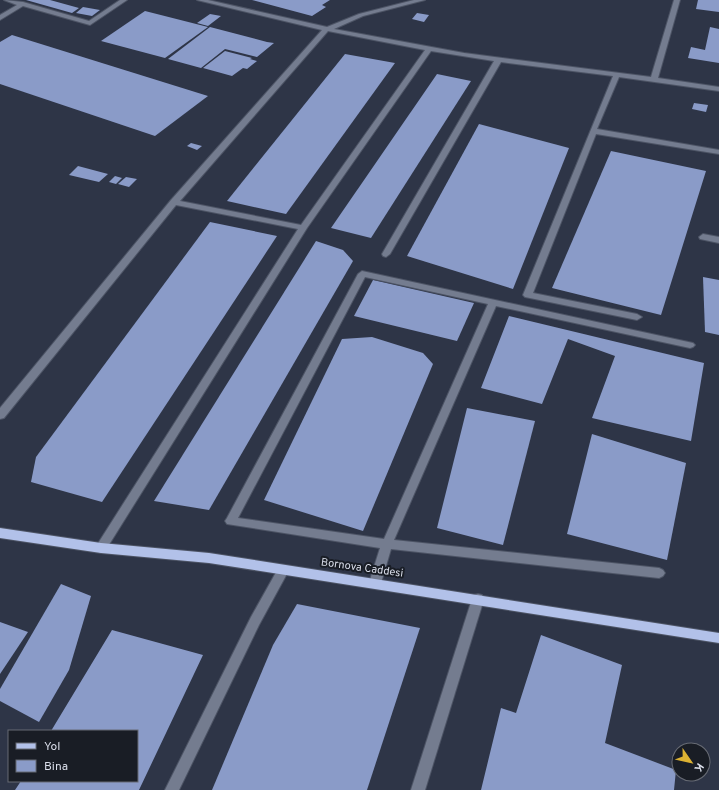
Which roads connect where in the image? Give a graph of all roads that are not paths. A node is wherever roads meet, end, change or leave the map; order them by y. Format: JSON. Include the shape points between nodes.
{"nodes":[{"id":1,"x":7,"y":0,"type":"edge"},
{"id":2,"x":124,"y":0,"type":"edge"},
{"id":3,"x":200,"y":0,"type":"edge"},
{"id":4,"x":422,"y":0,"type":"edge"},
{"id":5,"x":677,"y":0,"type":"edge"},
{"id":6,"x":403,"y":2,"type":"edge"},
{"id":7,"x":23,"y":4,"type":"junction"},
{"id":8,"x":0,"y":18,"type":"edge"},
{"id":9,"x":326,"y":30,"type":"junction"},
{"id":10,"x":429,"y":50,"type":"junction"},
{"id":11,"x":499,"y":59,"type":"junction"},
{"id":12,"x":617,"y":74,"type":"junction"},
{"id":13,"x":654,"y":78,"type":"junction"},
{"id":14,"x":719,"y":88,"type":"edge"},
{"id":15,"x":593,"y":131,"type":"junction"},
{"id":16,"x":719,"y":152,"type":"edge"},
{"id":17,"x":174,"y":202,"type":"junction"},
{"id":18,"x":303,"y":228,"type":"junction"},
{"id":19,"x":703,"y":237,"type":"dead end"},
{"id":20,"x":719,"y":240,"type":"edge"},
{"id":21,"x":386,"y":254,"type":"dead end"},
{"id":22,"x":493,"y":303,"type":"junction"},
{"id":23,"x":637,"y":317,"type":"dead end"},
{"id":24,"x":690,"y":345,"type":"dead end"},
{"id":25,"x":0,"y":415,"type":"edge"},
{"id":26,"x":0,"y":533,"type":"edge"},
{"id":27,"x":387,"y":544,"type":"junction"},
{"id":28,"x":102,"y":548,"type":"junction"},
{"id":29,"x":283,"y":570,"type":"junction"},
{"id":30,"x":659,"y":573,"type":"dead end"},
{"id":31,"x":375,"y":583,"type":"junction"},
{"id":32,"x":478,"y":599,"type":"junction"},
{"id":33,"x":719,"y":638,"type":"edge"},
{"id":34,"x":172,"y":790,"type":"edge"},
{"id":35,"x":418,"y":790,"type":"edge"}],
"edges":[{"from":1,"to":7,"type":"street"},
{"from":2,"to":7,"type":"street","via":[[90,23]]},
{"from":3,"to":9,"type":"street"},
{"from":4,"to":6,"type":"street"},
{"from":5,"to":13,"type":"street"},
{"from":6,"to":9,"type":"street","via":[[360,15]]},
{"from":7,"to":8,"type":"street"},
{"from":9,"to":10,"type":"street"},
{"from":9,"to":17,"type":"street"},
{"from":10,"to":11,"type":"street"},
{"from":10,"to":18,"type":"street"},
{"from":11,"to":12,"type":"street"},
{"from":11,"to":21,"type":"street"},
{"from":12,"to":13,"type":"street"},
{"from":12,"to":15,"type":"street"},
{"from":13,"to":14,"type":"street"},
{"from":15,"to":16,"type":"street"},
{"from":15,"to":23,"type":"street","via":[[528,295]]},
{"from":17,"to":18,"type":"street"},
{"from":17,"to":25,"type":"street"},
{"from":18,"to":28,"type":"street"},
{"from":19,"to":20,"type":"street"},
{"from":22,"to":24,"type":"street"},
{"from":22,"to":27,"type":"street"},
{"from":22,"to":27,"type":"street","via":[[362,274],[231,521]]},
{"from":26,"to":28,"type":"main road","name":"Bornova Caddesi"},
{"from":27,"to":30,"type":"street"},
{"from":27,"to":31,"type":"street"},
{"from":28,"to":29,"type":"main road","name":"Bornova Caddesi","via":[[209,558]]},
{"from":29,"to":31,"type":"main road","name":"Bornova Caddesi"},
{"from":29,"to":34,"type":"street","via":[[255,621]]},
{"from":31,"to":32,"type":"main road","name":"Bornova Caddesi"},
{"from":32,"to":33,"type":"main road","name":"Bornova Caddesi"},
{"from":32,"to":35,"type":"street"}]}
